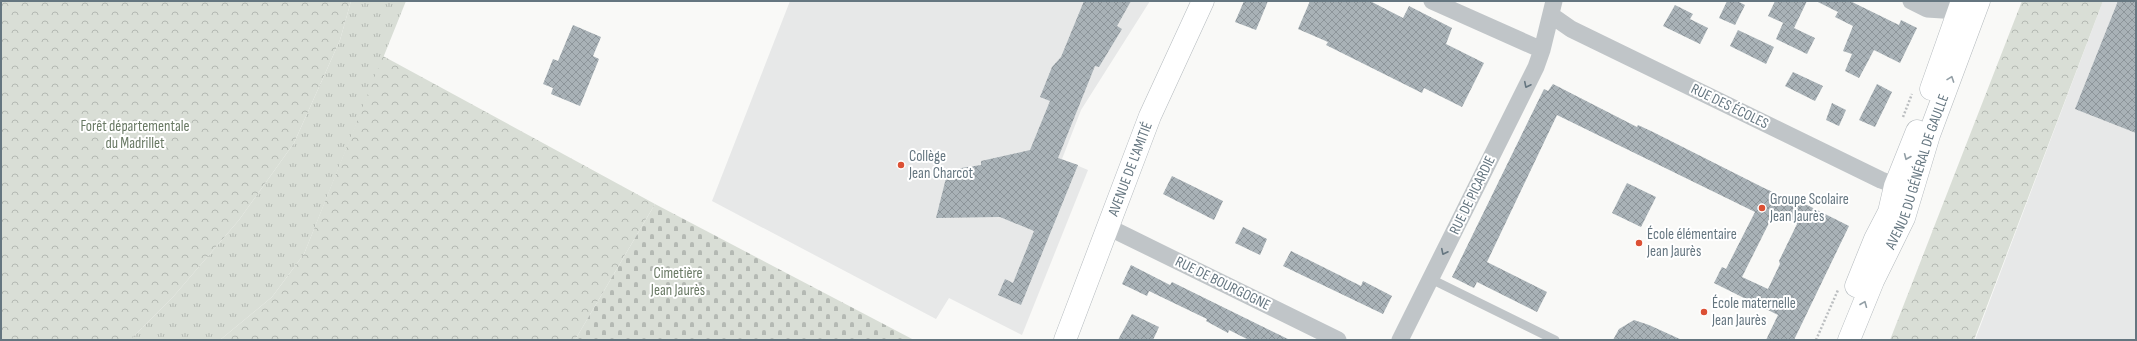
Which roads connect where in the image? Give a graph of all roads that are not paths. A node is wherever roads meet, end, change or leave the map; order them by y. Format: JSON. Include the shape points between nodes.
{"nodes":[{"id":1,"x":1203,"y":1,"type":"edge"},
{"id":2,"x":1432,"y":1,"type":"edge"},
{"id":3,"x":1911,"y":1,"type":"edge"},
{"id":4,"x":1979,"y":1,"type":"edge"},
{"id":5,"x":1960,"y":6,"type":"edge"},
{"id":6,"x":1552,"y":8,"type":"edge"},
{"id":7,"x":1542,"y":50,"type":"junction"},
{"id":8,"x":1904,"y":188,"type":"junction"},
{"id":9,"x":1108,"y":226,"type":"junction"},
{"id":10,"x":1431,"y":279,"type":"junction"},
{"id":11,"x":1065,"y":340,"type":"edge"},
{"id":12,"x":1338,"y":340,"type":"edge"},
{"id":13,"x":1400,"y":340,"type":"edge"},
{"id":14,"x":1555,"y":340,"type":"edge"},
{"id":15,"x":1834,"y":340,"type":"edge"},
{"id":16,"x":1849,"y":340,"type":"edge"}],
"edges":[{"from":1,"to":9,"type":"main road","name":"AVENUE DE L'AMITIÉ","via":[[1150,116]]},
{"from":2,"to":7,"type":"street"},
{"from":3,"to":5,"type":"street","via":[[1927,9]]},
{"from":8,"to":4,"type":"main road","name":"AVENUE DU GÉNÉRAL DE GAULLE","one_way":true,"via":[[1929,135]]},
{"from":5,"to":8,"type":"main road","name":"AVENUE DU GÉNÉRAL DE GAULLE","one_way":true,"via":[[1910,149]]},
{"from":6,"to":7,"type":"street","name":"RUE DE PICARDIE"},
{"from":6,"to":8,"type":"street","name":"RUE DES ÉCOLES","via":[[1571,29]]},
{"from":7,"to":10,"type":"street","name":"RUE DE PICARDIE","one_way":true},
{"from":8,"to":15,"type":"main road","name":"AVENUE DU GÉNÉRAL DE GAULLE","via":[[1875,240]]},
{"from":16,"to":8,"type":"main road","name":"AVENUE DU GÉNÉRAL DE GAULLE","one_way":true,"via":[[1873,281],[1904,218]]},
{"from":9,"to":11,"type":"main road","name":"AVENUE DE L'AMITIÉ"},
{"from":9,"to":12,"type":"street","name":"RUE DE BOURGOGNE"},
{"from":10,"to":13,"type":"street","name":"RUE DE PICARDIE"},
{"from":10,"to":14,"type":"lane"}]}
